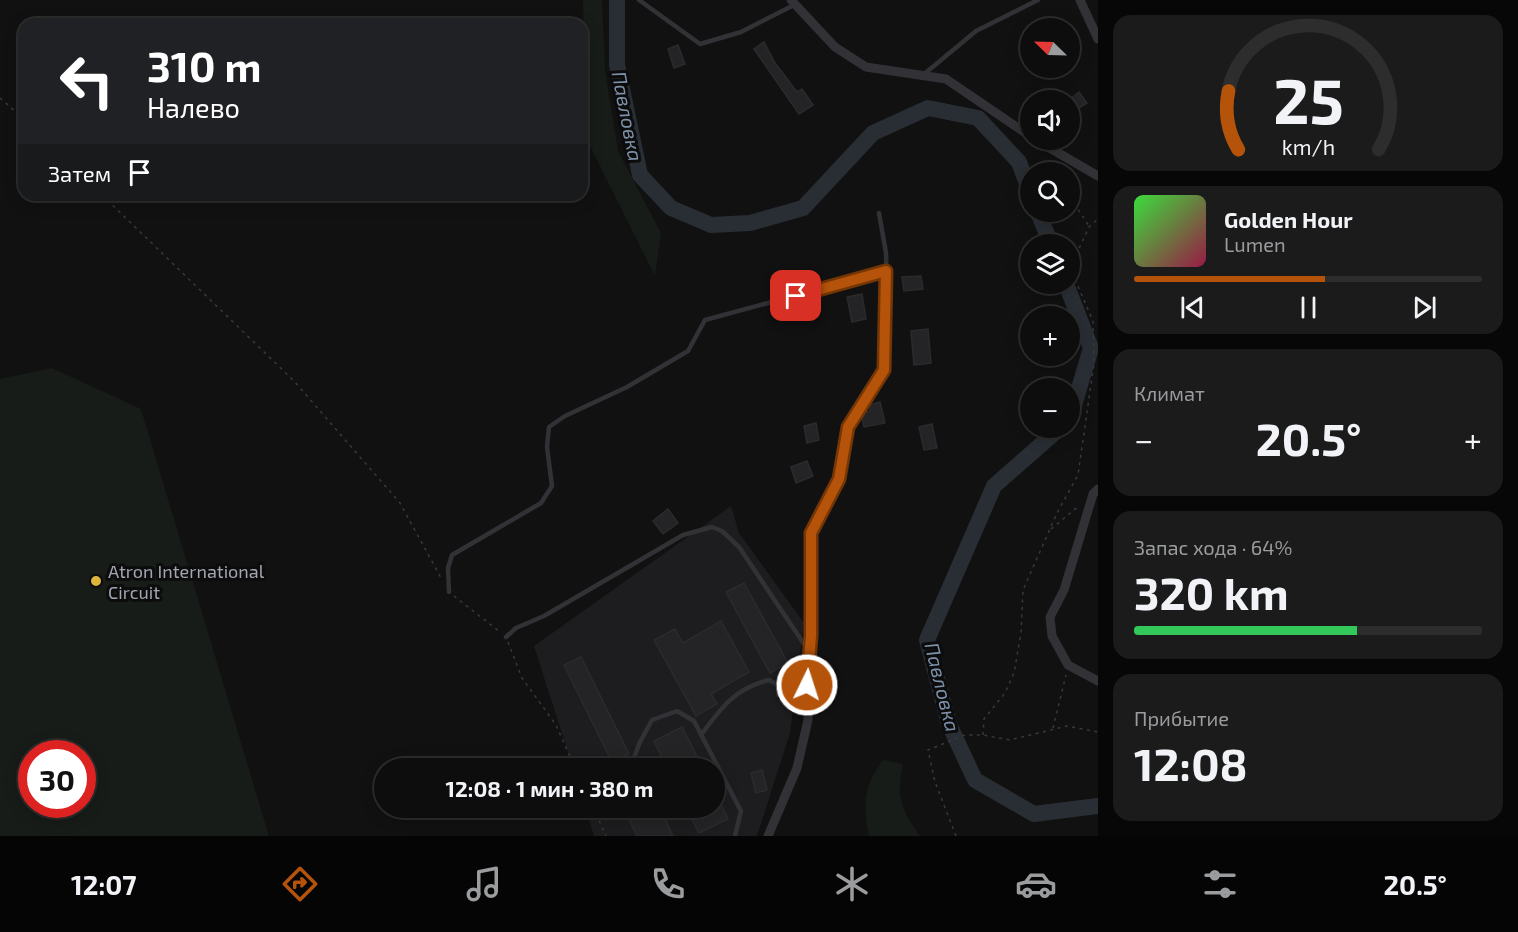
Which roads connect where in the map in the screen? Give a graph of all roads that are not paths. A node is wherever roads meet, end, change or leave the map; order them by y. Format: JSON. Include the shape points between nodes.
{"nodes":[{"id":1,"x":639,"y":0,"type":"edge"},
{"id":2,"x":1038,"y":0,"type":"edge"},
{"id":3,"x":1080,"y":0,"type":"edge"},
{"id":4,"x":792,"y":3,"type":"edge"},
{"id":5,"x":1098,"y":39,"type":"edge"},
{"id":6,"x":920,"y":76,"type":"junction"},
{"id":7,"x":1020,"y":129,"type":"edge"},
{"id":8,"x":1053,"y":150,"type":"edge"},
{"id":9,"x":1098,"y":176,"type":"edge"},
{"id":10,"x":879,"y":213,"type":"dead end"},
{"id":11,"x":886,"y":271,"type":"junction"},
{"id":12,"x":886,"y":295,"type":"joint"},
{"id":13,"x":1098,"y":489,"type":"edge"},
{"id":14,"x":448,"y":592,"type":"road end"},
{"id":15,"x":506,"y":637,"type":"road end"},
{"id":16,"x":810,"y":653,"type":"junction"},
{"id":17,"x":1098,"y":681,"type":"edge"},
{"id":18,"x":778,"y":695,"type":"dead end"},
{"id":19,"x":701,"y":735,"type":"junction"},
{"id":20,"x":634,"y":758,"type":"edge"},
{"id":21,"x":735,"y":836,"type":"edge"},
{"id":22,"x":768,"y":836,"type":"edge"}],
"edges":[{"from":1,"to":4,"type":"lane","via":[[700,44],[741,32]]},
{"from":2,"to":6,"type":"lane","via":[[976,31]]},
{"from":3,"to":5,"type":"street"},
{"from":4,"to":6,"type":"street","via":[[835,47],[866,67]]},
{"from":6,"to":7,"type":"street","via":[[946,79]]},
{"from":8,"to":9,"type":"street"},
{"from":10,"to":11,"type":"lane"},
{"from":11,"to":12,"type":"lane"},
{"from":11,"to":14,"type":"lane","via":[[705,320],[688,351],[549,427],[552,486],[541,503],[452,555]]},
{"from":12,"to":16,"type":"street","via":[[884,370],[848,427],[839,479],[811,533]]},
{"from":13,"to":17,"type":"street","via":[[1093,494],[1064,590],[1050,617],[1052,636],[1068,665]]},
{"from":15,"to":16,"type":"lane","via":[[683,535],[712,527],[739,547]]},
{"from":16,"to":22,"type":"street","via":[[808,720],[800,759]]},
{"from":18,"to":19,"type":"lane","via":[[778,685],[769,680],[749,684],[723,706]]},
{"from":19,"to":20,"type":"lane","via":[[693,721],[677,711],[652,720]]},
{"from":19,"to":21,"type":"lane","via":[[741,812]]}]}
